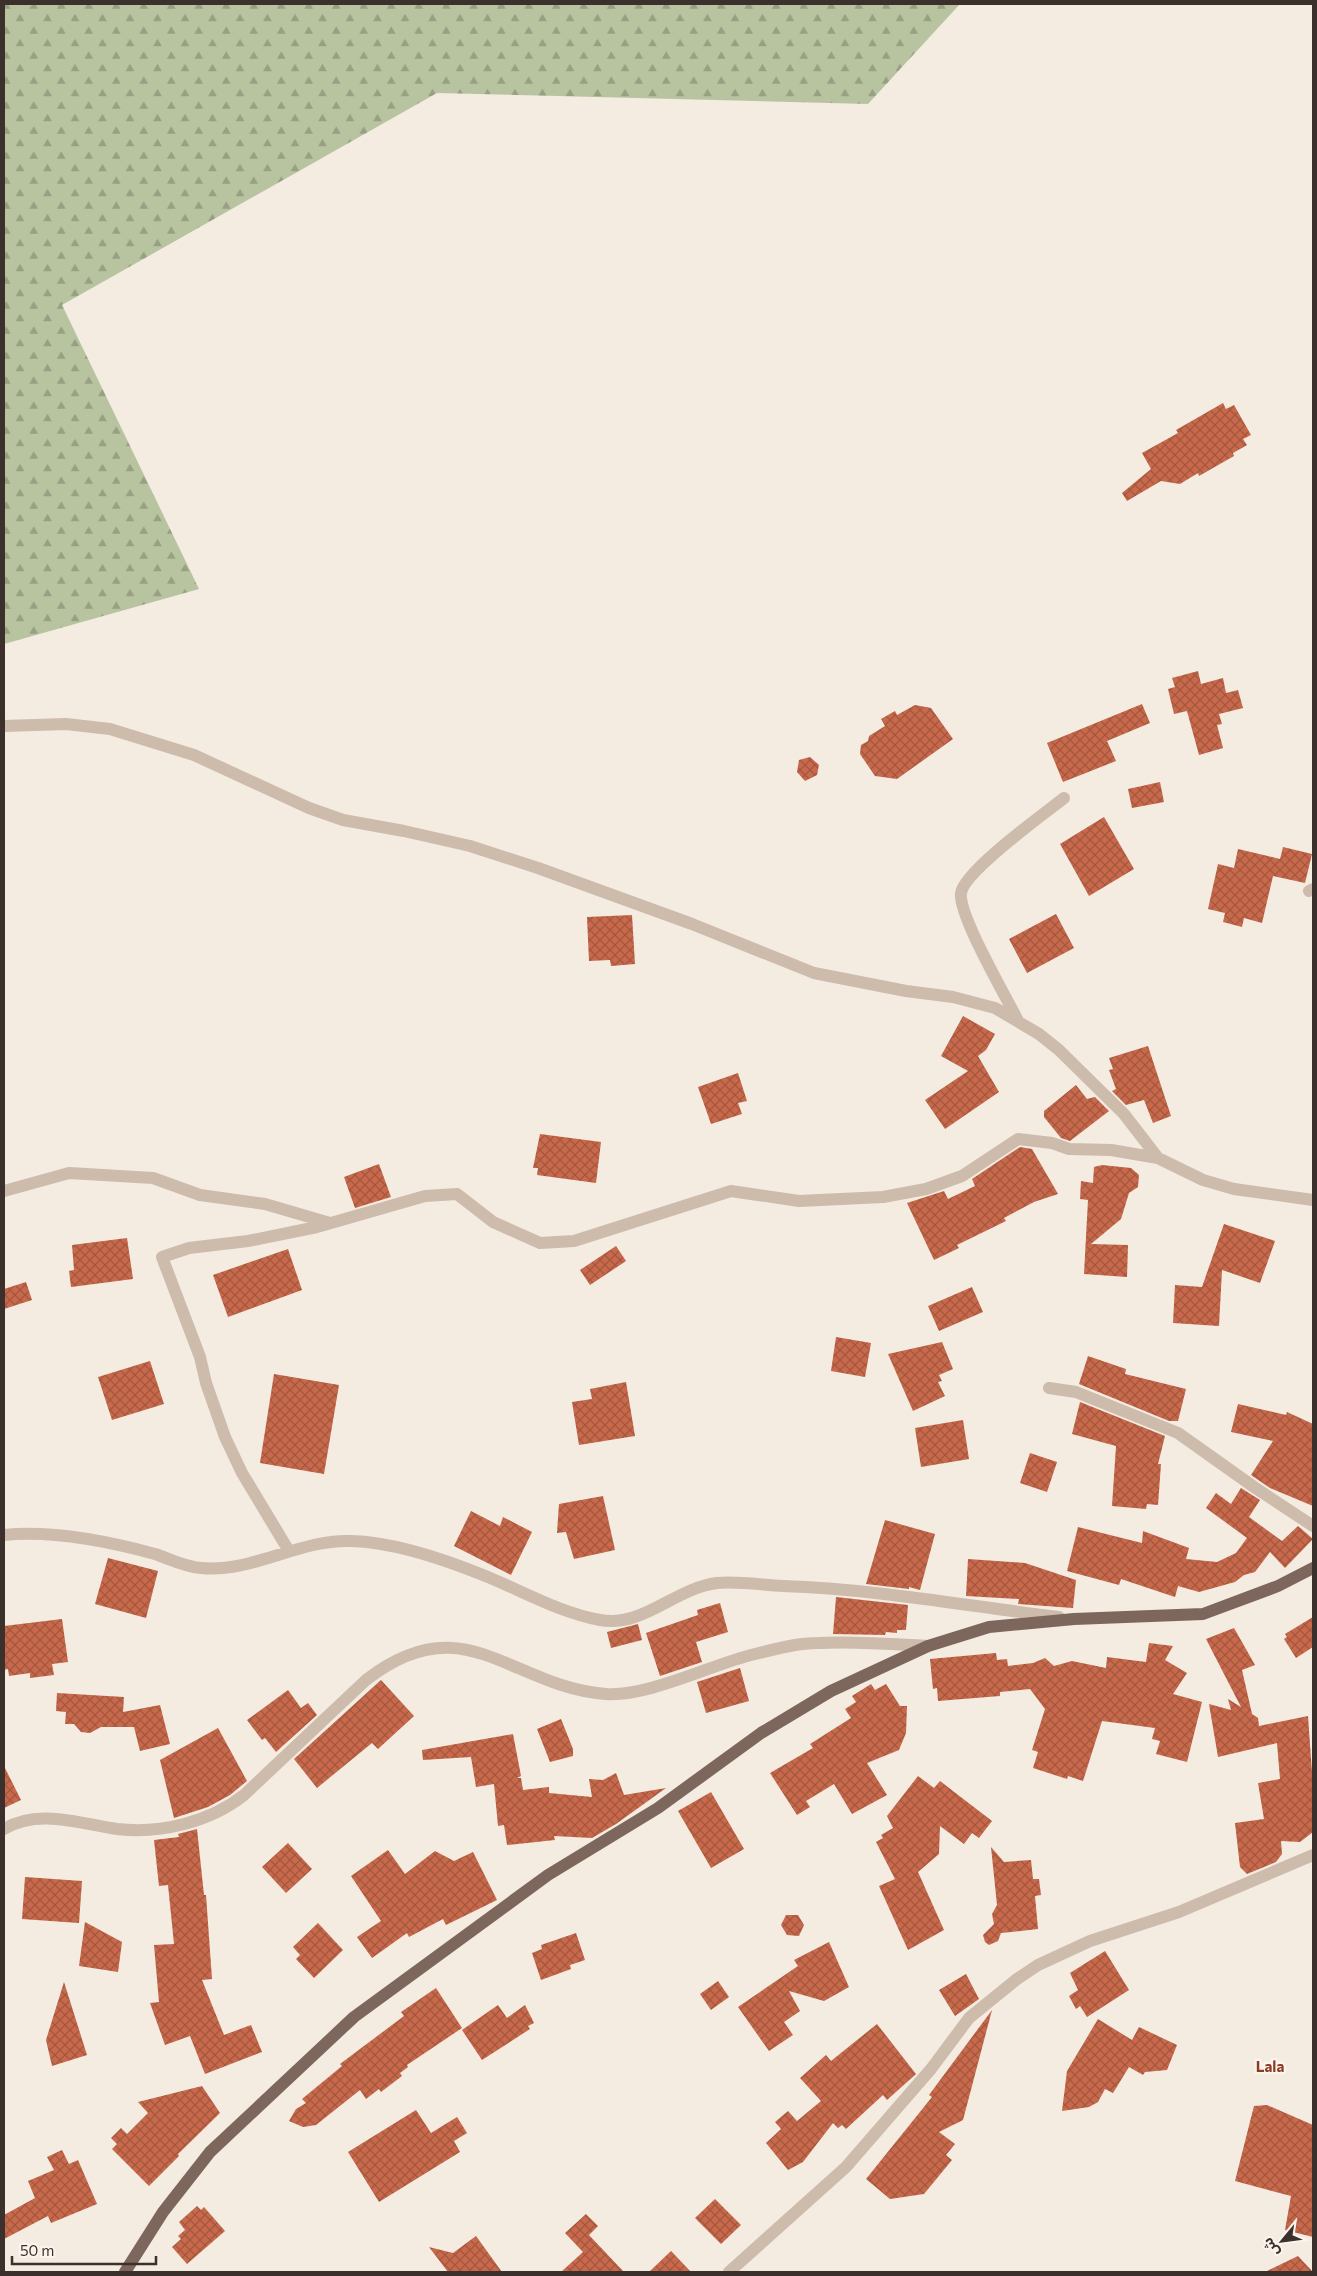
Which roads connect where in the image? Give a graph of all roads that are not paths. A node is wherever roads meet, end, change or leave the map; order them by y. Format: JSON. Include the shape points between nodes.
{"nodes":[{"id":1,"x":4,"y":726,"type":"edge"},
{"id":2,"x":1064,"y":798,"type":"dead end"},
{"id":3,"x":1018,"y":1021,"type":"junction"},
{"id":4,"x":1158,"y":1158,"type":"junction"},
{"id":5,"x":4,"y":1191,"type":"edge"},
{"id":6,"x":1313,"y":1200,"type":"edge"},
{"id":7,"x":330,"y":1223,"type":"junction"},
{"id":8,"x":1049,"y":1388,"type":"dead end"},
{"id":9,"x":1313,"y":1526,"type":"edge"},
{"id":10,"x":4,"y":1535,"type":"edge"},
{"id":11,"x":289,"y":1552,"type":"junction"},
{"id":12,"x":1313,"y":1568,"type":"edge"},
{"id":13,"x":1074,"y":1619,"type":"junction"},
{"id":14,"x":928,"y":1646,"type":"junction"},
{"id":15,"x":4,"y":1828,"type":"edge"},
{"id":16,"x":1313,"y":1855,"type":"edge"},
{"id":17,"x":125,"y":2272,"type":"edge"},
{"id":18,"x":729,"y":2272,"type":"edge"}],
"edges":[{"from":1,"to":3,"type":"street","via":[[66,724],[110,729],[194,755],[309,808],[343,820],[470,846],[538,868],[674,917],[814,973],[954,997],[995,1008]]},
{"from":2,"to":3,"type":"street","via":[[986,861],[965,882],[961,892],[968,920]]},
{"from":3,"to":4,"type":"street","via":[[1059,1050],[1080,1070],[1124,1114]]},
{"from":4,"to":6,"type":"street","via":[[1203,1180],[1234,1189]]},
{"from":4,"to":7,"type":"street","via":[[1111,1150],[1069,1149],[1052,1143],[1018,1139],[962,1176],[926,1189],[882,1197],[799,1200],[731,1191],[574,1241],[540,1243],[493,1222],[457,1194],[425,1196]]},
{"from":5,"to":7,"type":"street","via":[[69,1173],[153,1178],[200,1196],[265,1204]]},
{"from":7,"to":11,"type":"street","via":[[189,1248],[162,1257],[200,1357],[225,1437],[242,1473]]},
{"from":8,"to":9,"type":"street","via":[[1076,1392],[1178,1433]]},
{"from":10,"to":11,"type":"street","via":[[58,1535],[92,1540],[201,1568],[220,1568]]},
{"from":11,"to":13,"type":"street","via":[[350,1540],[407,1551],[486,1576],[542,1601],[602,1621],[624,1621],[682,1594],[718,1583],[858,1590]]},
{"from":12,"to":13,"type":"main road","via":[[1278,1586],[1204,1614]]},
{"from":13,"to":14,"type":"main road","via":[[989,1627]]},
{"from":14,"to":15,"type":"street","via":[[817,1643],[785,1647],[752,1654],[642,1689],[609,1694],[579,1691],[470,1650],[426,1649],[386,1664],[244,1795],[228,1808],[210,1816],[158,1828],[120,1829],[42,1818]]},
{"from":14,"to":17,"type":"main road","via":[[830,1690],[761,1733],[658,1808],[548,1875],[354,2017],[210,2152],[162,2212]]},
{"from":16,"to":18,"type":"street","via":[[1179,1912],[1090,1941],[1038,1965],[1017,1979],[969,2018],[931,2069],[846,2168]]}]}
